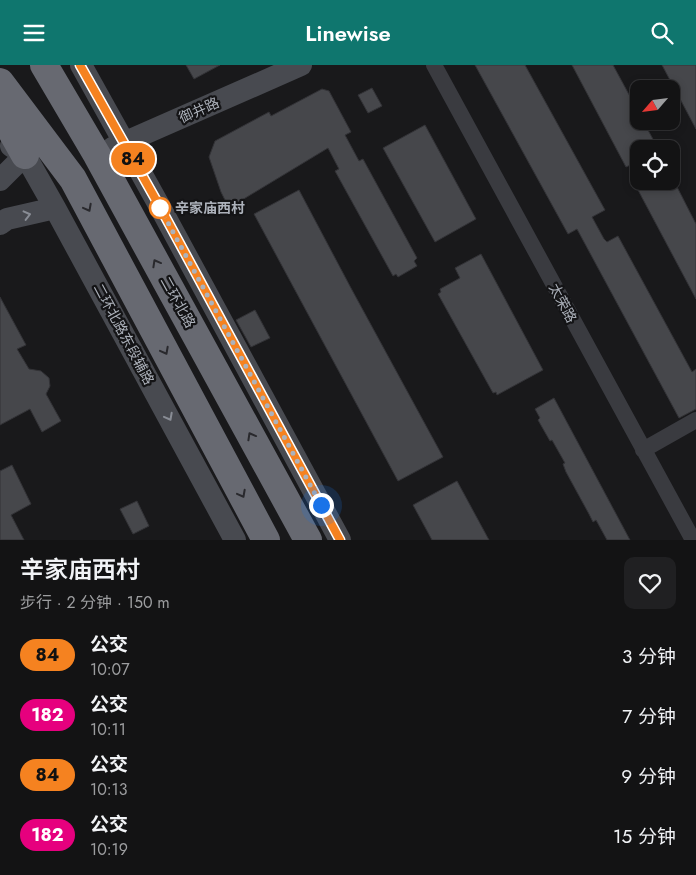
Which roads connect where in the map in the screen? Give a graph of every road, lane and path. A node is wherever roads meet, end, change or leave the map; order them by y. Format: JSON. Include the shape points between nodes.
{"nodes":[{"id":1,"x":5,"y":65,"type":"edge"},
{"id":2,"x":44,"y":65,"type":"edge"},
{"id":3,"x":80,"y":65,"type":"edge"},
{"id":4,"x":301,"y":65,"type":"edge"},
{"id":5,"x":434,"y":65,"type":"edge"},
{"id":6,"x":0,"y":82,"type":"edge"},
{"id":7,"x":0,"y":111,"type":"edge"},
{"id":8,"x":0,"y":138,"type":"edge"},
{"id":9,"x":124,"y":143,"type":"junction"},
{"id":10,"x":25,"y":155,"type":"junction"},
{"id":11,"x":97,"y":155,"type":"junction"},
{"id":12,"x":73,"y":179,"type":"junction"},
{"id":13,"x":0,"y":180,"type":"edge"},
{"id":14,"x":55,"y":208,"type":"junction"},
{"id":15,"x":0,"y":223,"type":"edge"},
{"id":16,"x":696,"y":421,"type":"edge"},
{"id":17,"x":643,"y":450,"type":"junction"},
{"id":18,"x":235,"y":540,"type":"edge"},
{"id":19,"x":266,"y":540,"type":"edge"},
{"id":20,"x":308,"y":540,"type":"edge"},
{"id":21,"x":340,"y":540,"type":"edge"},
{"id":22,"x":693,"y":540,"type":"edge"}],
"edges":[{"from":1,"to":12,"type":"highway"},
{"from":2,"to":11,"type":"highway","name":"二环北路"},
{"from":3,"to":9,"type":"main road"},
{"from":4,"to":9,"type":"main road","name":"御井路"},
{"from":5,"to":17,"type":"street","name":"太荣路"},
{"from":6,"to":12,"type":"highway"},
{"from":7,"to":10,"type":"highway"},
{"from":8,"to":10,"type":"main road","name":"二环北路东段辅路"},
{"from":9,"to":11,"type":"main road","name":"御井路"},
{"from":9,"to":21,"type":"main road"},
{"from":10,"to":13,"type":"main road"},
{"from":10,"to":14,"type":"main road","name":"二环北路东段辅路"},
{"from":20,"to":11,"type":"highway","name":"二环北路","one_way":true},
{"from":12,"to":19,"type":"highway","one_way":true},
{"from":15,"to":14,"type":"main road","one_way":true},
{"from":14,"to":18,"type":"main road","name":"二环北路东段辅路","one_way":true},
{"from":16,"to":17,"type":"street"},
{"from":17,"to":22,"type":"street","name":"太荣路"}]}
